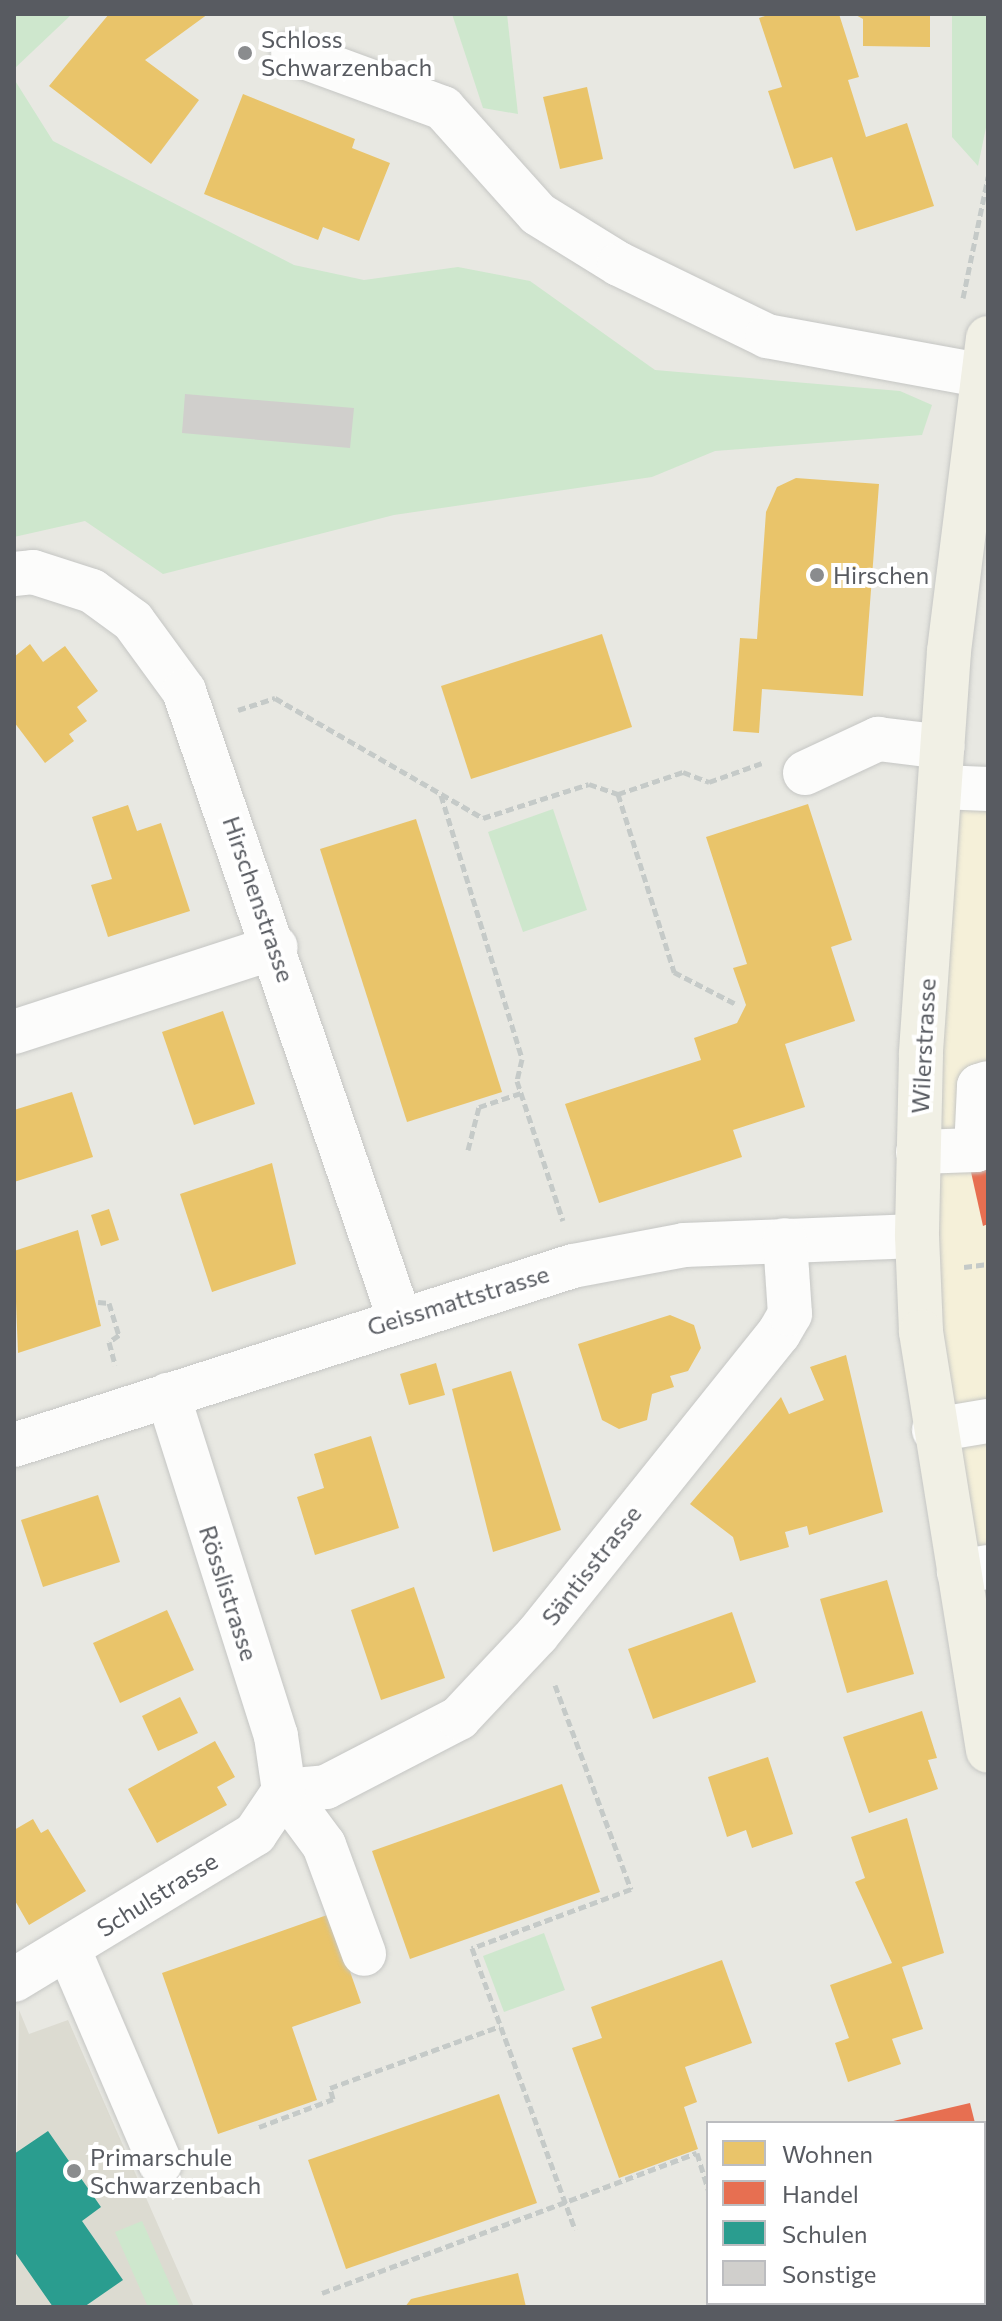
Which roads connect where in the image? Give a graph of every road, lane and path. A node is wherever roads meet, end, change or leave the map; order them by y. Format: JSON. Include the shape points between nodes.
{"nodes":[{"id":1,"x":293,"y":53,"type":"dead end"},
{"id":2,"x":984,"y":357,"type":"edge"},
{"id":3,"x":14,"y":574,"type":"edge"},
{"id":4,"x":221,"y":715,"type":"dead end"},
{"id":5,"x":790,"y":765,"type":"joint"},
{"id":6,"x":942,"y":767,"type":"junction"},
{"id":7,"x":988,"y":789,"type":"edge"},
{"id":8,"x":440,"y":793,"type":"junction"},
{"id":9,"x":618,"y":794,"type":"junction"},
{"id":10,"x":276,"y":947,"type":"junction"},
{"id":11,"x":734,"y":1003,"type":"dead end"},
{"id":12,"x":14,"y":1032,"type":"edge"},
{"id":13,"x":988,"y":1083,"type":"edge"},
{"id":14,"x":521,"y":1093,"type":"junction"},
{"id":15,"x":468,"y":1150,"type":"dead end"},
{"id":16,"x":918,"y":1152,"type":"junction"},
{"id":17,"x":917,"y":1236,"type":"junction"},
{"id":18,"x":568,"y":1237,"type":"dead end"},
{"id":19,"x":785,"y":1240,"type":"junction"},
{"id":20,"x":98,"y":1302,"type":"dead end"},
{"id":21,"x":399,"y":1317,"type":"junction"},
{"id":22,"x":120,"y":1381,"type":"dead end"},
{"id":23,"x":168,"y":1395,"type":"junction"},
{"id":24,"x":988,"y":1421,"type":"edge"},
{"id":25,"x":934,"y":1430,"type":"junction"},
{"id":26,"x":14,"y":1445,"type":"edge"},
{"id":27,"x":974,"y":1570,"type":"edge"},
{"id":28,"x":537,"y":1635,"type":"junction"},
{"id":29,"x":988,"y":1751,"type":"edge"},
{"id":30,"x":284,"y":1791,"type":"junction"},
{"id":31,"x":68,"y":1948,"type":"junction"},
{"id":32,"x":364,"y":1954,"type":"dead end"},
{"id":33,"x":14,"y":1980,"type":"edge"},
{"id":34,"x":500,"y":2026,"type":"junction"},
{"id":35,"x":259,"y":2127,"type":"dead end"},
{"id":36,"x":160,"y":2163,"type":"dead end"},
{"id":37,"x":706,"y":2183,"type":"edge"},
{"id":38,"x":566,"y":2202,"type":"junction"},
{"id":39,"x":575,"y":2230,"type":"dead end"},
{"id":40,"x":322,"y":2293,"type":"dead end"}],
"edges":[{"from":1,"to":2,"type":"street","via":[[443,108],[538,214],[619,264],[767,336]]},
{"from":2,"to":6,"type":"main road","name":"Wilerstrasse"},
{"from":3,"to":10,"type":"street","name":"Hirschenstrasse","via":[[33,572],[92,591],[133,621],[165,660],[204,735]]},
{"from":4,"to":8,"type":"path","via":[[275,698]]},
{"from":5,"to":6,"type":"street","via":[[878,739]]},
{"from":5,"to":9,"type":"path","via":[[709,782],[683,772]]},
{"from":6,"to":7,"type":"street"},
{"from":6,"to":16,"type":"main road","name":"Wilerstrasse"},
{"from":8,"to":9,"type":"path","via":[[483,818],[589,784]]},
{"from":8,"to":14,"type":"path","via":[[522,1059]]},
{"from":9,"to":11,"type":"path","via":[[674,972]]},
{"from":10,"to":12,"type":"street"},
{"from":10,"to":21,"type":"street","name":"Hirschenstrasse"},
{"from":13,"to":16,"type":"street","via":[[979,1086],[976,1150]]},
{"from":14,"to":15,"type":"path","via":[[479,1107]]},
{"from":14,"to":18,"type":"path"},
{"from":16,"to":17,"type":"main road","name":"Wilerstrasse"},
{"from":17,"to":19,"type":"street","name":"Geissmattstrasse"},
{"from":17,"to":25,"type":"main road","name":"Wilerstrasse"},
{"from":19,"to":21,"type":"street","name":"Geissmattstrasse","via":[[684,1245],[573,1266]]},
{"from":19,"to":28,"type":"street","name":"Säntisstrasse","via":[[790,1314],[779,1333]]},
{"from":20,"to":22,"type":"path","via":[[109,1303],[119,1335],[109,1342]]},
{"from":21,"to":23,"type":"street","name":"Geissmattstrasse"},
{"from":23,"to":26,"type":"street","name":"Geissmattstrasse"},
{"from":23,"to":30,"type":"street","name":"Rösslistrasse","via":[[276,1736]]},
{"from":24,"to":25,"type":"street"},
{"from":25,"to":27,"type":"main road","name":"Wilerstrasse"},
{"from":27,"to":29,"type":"main road","name":"Wilerstrasse"},
{"from":28,"to":30,"type":"street","name":"Säntisstrasse","via":[[459,1718],[326,1787]]},
{"from":28,"to":34,"type":"path","via":[[631,1889],[472,1948]]},
{"from":30,"to":31,"type":"street","name":"Schulstrasse","via":[[255,1834]]},
{"from":30,"to":32,"type":"street","via":[[324,1845]]},
{"from":31,"to":33,"type":"street","name":"Schulstrasse"},
{"from":31,"to":36,"type":"street"},
{"from":34,"to":35,"type":"path","via":[[330,2088],[333,2099]]},
{"from":34,"to":38,"type":"path"},
{"from":37,"to":38,"type":"path","via":[[697,2153]]},
{"from":38,"to":39,"type":"path"},
{"from":38,"to":40,"type":"path"}]}
